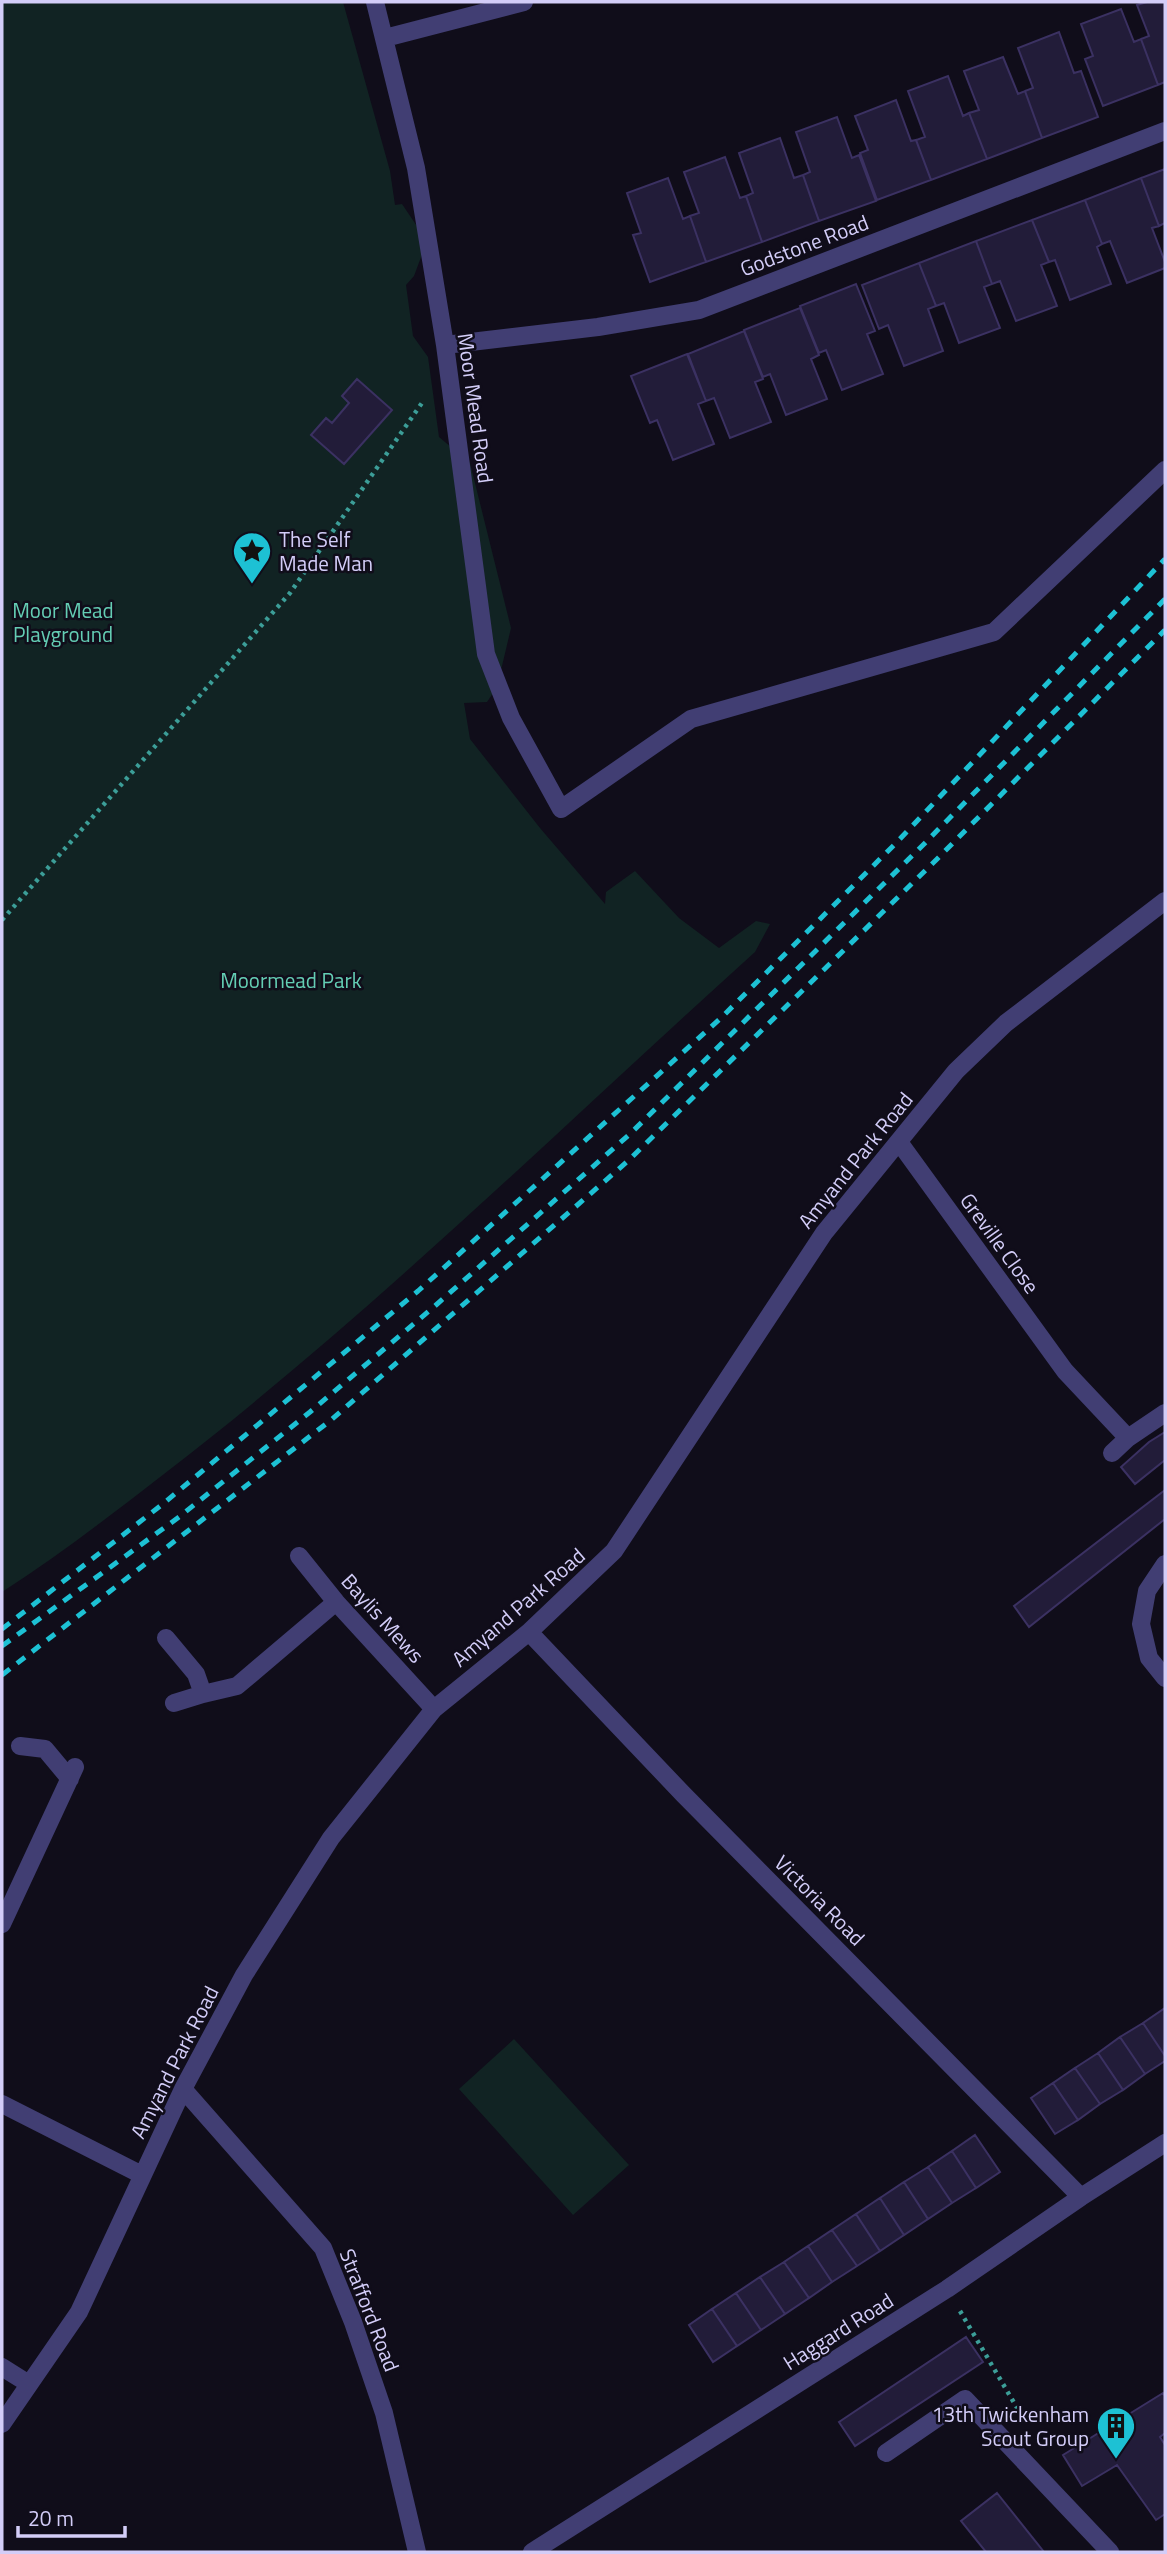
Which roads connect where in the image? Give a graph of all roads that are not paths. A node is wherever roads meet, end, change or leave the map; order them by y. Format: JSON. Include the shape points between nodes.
{"nodes":[{"id":1,"x":375,"y":2,"type":"edge"},
{"id":2,"x":524,"y":2,"type":"edge"},
{"id":3,"x":385,"y":37,"type":"junction"},
{"id":4,"x":1165,"y":131,"type":"edge"},
{"id":5,"x":445,"y":345,"type":"junction"},
{"id":6,"x":1165,"y":470,"type":"edge"},
{"id":7,"x":1165,"y":901,"type":"edge"},
{"id":8,"x":899,"y":1142,"type":"junction"},
{"id":9,"x":1165,"y":1413,"type":"edge"},
{"id":10,"x":1128,"y":1438,"type":"junction"},
{"id":11,"x":1112,"y":1453,"type":"dead end"},
{"id":12,"x":299,"y":1556,"type":"dead end"},
{"id":13,"x":1165,"y":1564,"type":"edge"},
{"id":14,"x":336,"y":1602,"type":"junction"},
{"id":15,"x":529,"y":1632,"type":"junction"},
{"id":16,"x":166,"y":1638,"type":"dead end"},
{"id":17,"x":1165,"y":1678,"type":"edge"},
{"id":18,"x":203,"y":1694,"type":"junction"},
{"id":19,"x":174,"y":1703,"type":"dead end"},
{"id":20,"x":434,"y":1709,"type":"junction"},
{"id":21,"x":20,"y":1746,"type":"dead end"},
{"id":22,"x":2,"y":1924,"type":"edge"},
{"id":23,"x":183,"y":2089,"type":"junction"},
{"id":24,"x":2,"y":2104,"type":"edge"},
{"id":25,"x":1165,"y":2143,"type":"edge"},
{"id":26,"x":142,"y":2175,"type":"junction"},
{"id":27,"x":1081,"y":2197,"type":"junction"},
{"id":28,"x":2,"y":2367,"type":"edge"},
{"id":29,"x":29,"y":2384,"type":"junction"},
{"id":30,"x":2,"y":2424,"type":"edge"},
{"id":31,"x":886,"y":2453,"type":"dead end"},
{"id":32,"x":417,"y":2552,"type":"edge"},
{"id":33,"x":532,"y":2552,"type":"edge"},
{"id":34,"x":1110,"y":2552,"type":"edge"}],
"edges":[{"from":1,"to":3,"type":"street","name":"Moor Mead Road"},
{"from":2,"to":3,"type":"street"},
{"from":3,"to":5,"type":"street","name":"Moor Mead Road","via":[[415,168]]},
{"from":4,"to":5,"type":"street","name":"Godstone Road","via":[[699,310]]},
{"from":5,"to":6,"type":"street","name":"Moor Mead Road","via":[[486,654],[511,719],[561,808],[691,719],[995,632]]},
{"from":7,"to":8,"type":"street","name":"Amyand Park Road","via":[[1006,1023],[956,1072]]},
{"from":8,"to":10,"type":"street","name":"Greville Close","via":[[1065,1371]]},
{"from":8,"to":15,"type":"street","name":"Amyand Park Road","via":[[824,1233],[614,1551]]},
{"from":9,"to":10,"type":"street"},
{"from":10,"to":11,"type":"street"},
{"from":12,"to":14,"type":"street","name":"Baylis Mews"},
{"from":13,"to":17,"type":"street","via":[[1147,1591],[1141,1624],[1149,1658]]},
{"from":14,"to":18,"type":"street","via":[[237,1686]]},
{"from":14,"to":20,"type":"street","name":"Baylis Mews"},
{"from":15,"to":20,"type":"street","name":"Amyand Park Road"},
{"from":15,"to":27,"type":"street","name":"Victoria Road"},
{"from":16,"to":18,"type":"street","via":[[196,1674]]},
{"from":18,"to":19,"type":"street"},
{"from":20,"to":23,"type":"street","name":"Amyand Park Road","via":[[331,1838],[244,1975]]},
{"from":21,"to":22,"type":"street","via":[[45,1749],[72,1773]]},
{"from":23,"to":26,"type":"street","name":"Amyand Park Road"},
{"from":23,"to":32,"type":"street","name":"Strafford Road","via":[[323,2248],[384,2413]]},
{"from":24,"to":26,"type":"street"},
{"from":25,"to":27,"type":"street","name":"Haggard Road"},
{"from":26,"to":29,"type":"street","name":"Amyand Park Road","via":[[79,2312]]},
{"from":27,"to":33,"type":"street","name":"Haggard Road","via":[[947,2289]]},
{"from":28,"to":29,"type":"street"},
{"from":29,"to":30,"type":"street","name":"Amyand Park Road"},
{"from":31,"to":34,"type":"street","via":[[965,2399]]}]}
